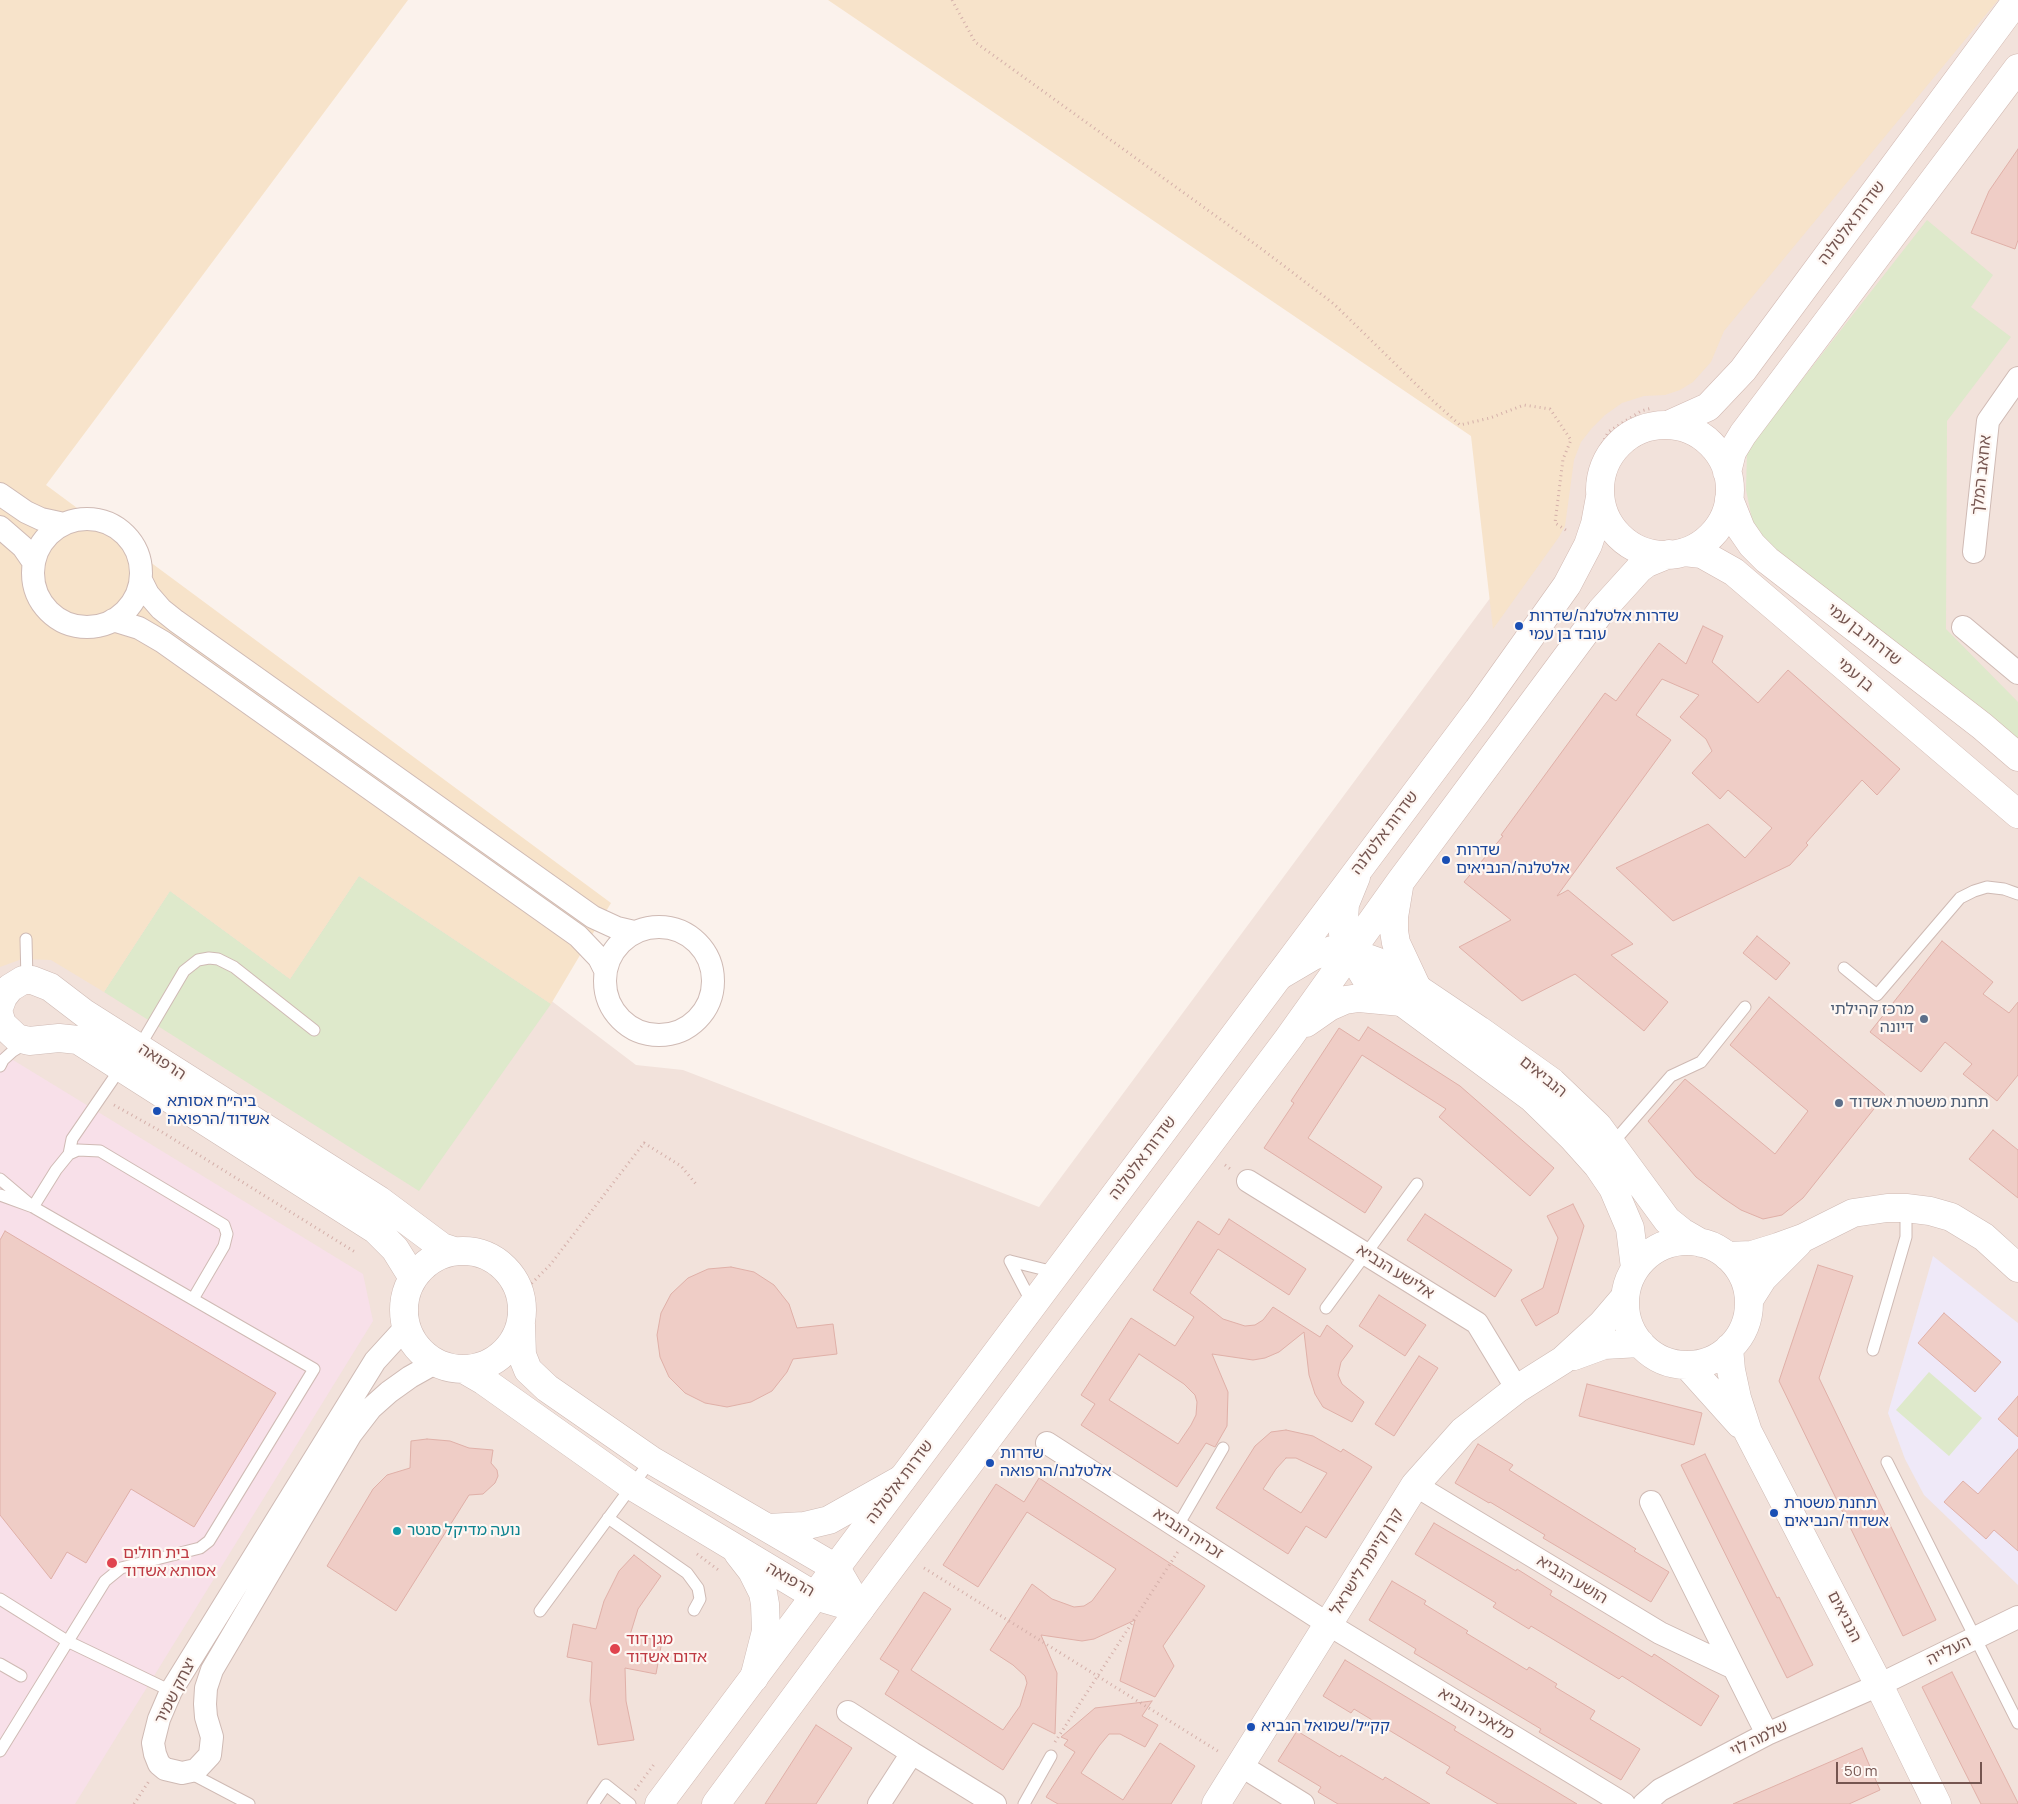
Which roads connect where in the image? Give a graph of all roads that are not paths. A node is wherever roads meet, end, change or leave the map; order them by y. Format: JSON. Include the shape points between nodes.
{"nodes":[{"id":1,"x":2017,"y":0,"type":"edge"},
{"id":2,"x":2018,"y":68,"type":"edge"},
{"id":3,"x":2018,"y":378,"type":"edge"},
{"id":4,"x":1668,"y":425,"type":"junction"},
{"id":5,"x":1727,"y":472,"type":"junction"},
{"id":6,"x":0,"y":494,"type":"edge"},
{"id":7,"x":1600,"y":498,"type":"junction"},
{"id":8,"x":1729,"y":499,"type":"junction"},
{"id":9,"x":64,"y":524,"type":"junction"},
{"id":10,"x":0,"y":527,"type":"edge"},
{"id":11,"x":1974,"y":552,"type":"dead end"},
{"id":12,"x":1676,"y":553,"type":"junction"},
{"id":13,"x":34,"y":563,"type":"junction"},
{"id":14,"x":141,"y":580,"type":"junction"},
{"id":15,"x":113,"y":620,"type":"junction"},
{"id":16,"x":1963,"y":627,"type":"dead end"},
{"id":17,"x":2018,"y":673,"type":"edge"},
{"id":18,"x":2018,"y":757,"type":"edge"},
{"id":19,"x":2018,"y":814,"type":"edge"},
{"id":20,"x":1359,"y":868,"type":"junction"},
{"id":21,"x":1400,"y":882,"type":"junction"},
{"id":22,"x":2018,"y":894,"type":"edge"},
{"id":23,"x":634,"y":932,"type":"junction"},
{"id":24,"x":26,"y":939,"type":"dead end"},
{"id":25,"x":1350,"y":952,"type":"junction"},
{"id":26,"x":1844,"y":968,"type":"dead end"},
{"id":27,"x":606,"y":970,"type":"junction"},
{"id":28,"x":1279,"y":976,"type":"junction"},
{"id":29,"x":27,"y":980,"type":"junction"},
{"id":30,"x":1410,"y":996,"type":"junction"},
{"id":31,"x":0,"y":1005,"type":"edge"},
{"id":32,"x":1746,"y":1007,"type":"dead end"},
{"id":33,"x":0,"y":1016,"type":"edge"},
{"id":34,"x":314,"y":1030,"type":"dead end"},
{"id":35,"x":1288,"y":1039,"type":"junction"},
{"id":36,"x":29,"y":1041,"type":"junction"},
{"id":37,"x":130,"y":1057,"type":"junction"},
{"id":38,"x":0,"y":1066,"type":"edge"},
{"id":39,"x":1612,"y":1143,"type":"junction"},
{"id":40,"x":69,"y":1154,"type":"junction"},
{"id":41,"x":1604,"y":1174,"type":"junction"},
{"id":42,"x":0,"y":1179,"type":"edge"},
{"id":43,"x":1248,"y":1180,"type":"dead end"},
{"id":44,"x":1417,"y":1184,"type":"dead end"},
{"id":45,"x":0,"y":1195,"type":"edge"},
{"id":46,"x":33,"y":1207,"type":"junction"},
{"id":47,"x":1906,"y":1208,"type":"junction"},
{"id":48,"x":1803,"y":1238,"type":"junction"},
{"id":49,"x":1701,"y":1243,"type":"junction"},
{"id":50,"x":454,"y":1252,"type":"junction"},
{"id":51,"x":1366,"y":1254,"type":"junction"},
{"id":52,"x":1727,"y":1256,"type":"junction"},
{"id":53,"x":1635,"y":1268,"type":"junction"},
{"id":54,"x":2018,"y":1268,"type":"edge"},
{"id":55,"x":1058,"y":1271,"type":"junction"},
{"id":56,"x":413,"y":1278,"type":"junction"},
{"id":57,"x":1625,"y":1296,"type":"junction"},
{"id":58,"x":193,"y":1299,"type":"junction"},
{"id":59,"x":1749,"y":1300,"type":"junction"},
{"id":60,"x":1033,"y":1304,"type":"junction"},
{"id":61,"x":1326,"y":1308,"type":"dead end"},
{"id":62,"x":521,"y":1325,"type":"junction"},
{"id":63,"x":406,"y":1327,"type":"junction"},
{"id":64,"x":1640,"y":1343,"type":"junction"},
{"id":65,"x":1729,"y":1348,"type":"junction"},
{"id":66,"x":1873,"y":1350,"type":"dead end"},
{"id":67,"x":1563,"y":1360,"type":"junction"},
{"id":68,"x":435,"y":1363,"type":"junction"},
{"id":69,"x":1687,"y":1365,"type":"junction"},
{"id":70,"x":465,"y":1370,"type":"junction"},
{"id":71,"x":1517,"y":1388,"type":"junction"},
{"id":72,"x":1748,"y":1432,"type":"junction"},
{"id":73,"x":1048,"y":1443,"type":"dead end"},
{"id":74,"x":1223,"y":1448,"type":"dead end"},
{"id":75,"x":651,"y":1460,"type":"junction"},
{"id":76,"x":1887,"y":1462,"type":"dead end"},
{"id":77,"x":902,"y":1479,"type":"junction"},
{"id":78,"x":1415,"y":1484,"type":"junction"},
{"id":79,"x":632,"y":1486,"type":"junction"},
{"id":80,"x":1651,"y":1502,"type":"dead end"},
{"id":81,"x":608,"y":1518,"type":"junction"},
{"id":82,"x":769,"y":1528,"type":"junction"},
{"id":83,"x":1183,"y":1530,"type":"junction"},
{"id":84,"x":734,"y":1548,"type":"junction"},
{"id":85,"x":836,"y":1568,"type":"junction"},
{"id":86,"x":815,"y":1596,"type":"junction"},
{"id":87,"x":0,"y":1599,"type":"edge"},
{"id":88,"x":860,"y":1609,"type":"junction"},
{"id":89,"x":694,"y":1610,"type":"dead end"},
{"id":90,"x":540,"y":1611,"type":"dead end"},
{"id":91,"x":2018,"y":1617,"type":"edge"},
{"id":92,"x":1328,"y":1624,"type":"junction"},
{"id":93,"x":1975,"y":1638,"type":"junction"},
{"id":94,"x":67,"y":1641,"type":"junction"},
{"id":95,"x":0,"y":1664,"type":"edge"},
{"id":96,"x":1734,"y":1668,"type":"junction"},
{"id":97,"x":21,"y":1676,"type":"dead end"},
{"id":98,"x":754,"y":1678,"type":"junction"},
{"id":99,"x":1879,"y":1685,"type":"junction"},
{"id":100,"x":172,"y":1692,"type":"junction"},
{"id":101,"x":848,"y":1712,"type":"dead end"},
{"id":102,"x":2018,"y":1723,"type":"edge"},
{"id":103,"x":1767,"y":1734,"type":"junction"},
{"id":104,"x":0,"y":1751,"type":"edge"},
{"id":105,"x":912,"y":1753,"type":"junction"},
{"id":106,"x":1051,"y":1756,"type":"road end"},
{"id":107,"x":1240,"y":1765,"type":"junction"},
{"id":108,"x":188,"y":1772,"type":"junction"},
{"id":109,"x":628,"y":1803,"type":"edge"},
{"id":110,"x":249,"y":1804,"type":"edge"},
{"id":111,"x":593,"y":1804,"type":"edge"},
{"id":112,"x":660,"y":1804,"type":"edge"},
{"id":113,"x":716,"y":1804,"type":"edge"},
{"id":114,"x":879,"y":1804,"type":"edge"},
{"id":115,"x":995,"y":1804,"type":"edge"},
{"id":116,"x":1024,"y":1804,"type":"edge"},
{"id":117,"x":1216,"y":1804,"type":"edge"},
{"id":118,"x":1303,"y":1804,"type":"edge"},
{"id":119,"x":1624,"y":1804,"type":"edge"},
{"id":120,"x":1644,"y":1804,"type":"edge"},
{"id":121,"x":1937,"y":1804,"type":"edge"}],
"edges":[{"from":1,"to":4,"type":"street","name":"שדרות אלטלנה","via":[[1743,370],[1708,407]]},
{"from":2,"to":5,"type":"street","via":[[1743,434],[1732,452]]},
{"from":3,"to":11,"type":"street","name":"אחאב המלך","via":[[1988,422]]},
{"from":4,"to":5,"type":"street","via":[[1694,432],[1705,439]]},
{"from":4,"to":7,"type":"street","via":[[1642,429],[1617,446],[1602,473]]},
{"from":5,"to":8,"type":"street"},
{"from":6,"to":9,"type":"street","via":[[26,512]]},
{"from":7,"to":12,"type":"street","via":[[1608,521],[1623,540],[1644,551]]},
{"from":7,"to":20,"type":"street","name":"שדרות אלטלנה","via":[[1588,545],[1561,592],[1478,710]]},
{"from":8,"to":12,"type":"street","via":[[1721,522],[1706,540]]},
{"from":8,"to":18,"type":"street","name":"שדרות בן עמי","via":[[1741,529],[1768,560]]},
{"from":9,"to":13,"type":"street","via":[[44,540]]},
{"from":9,"to":14,"type":"street","via":[[89,519],[102,521],[124,533],[136,550]]},
{"from":10,"to":13,"type":"street","via":[[23,547]]},
{"from":12,"to":19,"type":"street","name":"בן עמי","via":[[1702,554],[1734,572]]},
{"from":12,"to":21,"type":"street","via":[[1647,563],[1601,611]]},
{"from":13,"to":15,"type":"street","via":[[36,590],[42,602],[56,616],[87,627]]},
{"from":14,"to":15,"type":"street","via":[[132,603]]},
{"from":14,"to":23,"type":"street","via":[[161,609],[184,627],[593,917]]},
{"from":15,"to":27,"type":"street","via":[[139,628],[163,642],[570,930],[591,948]]},
{"from":16,"to":17,"type":"street"},
{"from":20,"to":25,"type":"street","name":"הנביאים","via":[[1345,904],[1343,919],[1343,934]]},
{"from":20,"to":28,"type":"street","name":"שדרות אלטלנה"},
{"from":21,"to":25,"type":"street"},
{"from":21,"to":30,"type":"street","via":[[1394,931]]},
{"from":22,"to":26,"type":"lane","via":[[1987,887],[1960,898],[1877,996]]},
{"from":23,"to":27,"type":"street","via":[[615,948]]},
{"from":23,"to":27,"type":"street","via":[[655,926],[678,930],[704,950],[713,977],[709,1002],[702,1014],[681,1030],[668,1034],[640,1031],[617,1016],[610,1004],[606,993]]},
{"from":24,"to":29,"type":"lane"},
{"from":25,"to":28,"type":"street","via":[[1321,952]]},
{"from":25,"to":30,"type":"street","name":"הנביאים","via":[[1365,977]]},
{"from":25,"to":35,"type":"street"},
{"from":28,"to":55,"type":"street","name":"שדרות אלטלנה"},
{"from":29,"to":31,"type":"street","via":[[15,983]]},
{"from":29,"to":37,"type":"street","name":"הרפואה","via":[[50,987],[84,1013]]},
{"from":30,"to":35,"type":"street","via":[[1345,1000],[1312,1018]]},
{"from":30,"to":39,"type":"street","name":"הנביאים","via":[[1479,1030],[1552,1082]]},
{"from":30,"to":41,"type":"street","name":"הנביאים","via":[[1556,1120]]},
{"from":32,"to":39,"type":"lane","via":[[1701,1062],[1671,1076]]},
{"from":33,"to":36,"type":"street","via":[[9,1032]]},
{"from":34,"to":37,"type":"lane","via":[[234,967],[209,958],[198,960],[184,971]]},
{"from":35,"to":88,"type":"street"},
{"from":36,"to":37,"type":"street","name":"הרפואה","via":[[78,1040]]},
{"from":36,"to":38,"type":"lane","via":[[13,1051]]},
{"from":37,"to":40,"type":"lane","via":[[72,1139]]},
{"from":37,"to":50,"type":"street","name":"הרפואה","via":[[379,1200],[442,1247]]},
{"from":37,"to":56,"type":"street","name":"הרפואה","via":[[376,1230],[395,1249]]},
{"from":39,"to":41,"type":"lane","via":[[1604,1162]]},
{"from":39,"to":49,"type":"street","name":"הנביאים","via":[[1662,1214],[1682,1232]]},
{"from":40,"to":46,"type":"lane"},
{"from":40,"to":58,"type":"lane","via":[[78,1150],[100,1152],[224,1224],[227,1234],[224,1246]]},
{"from":41,"to":53,"type":"street","name":"הנביאים","via":[[1630,1228]]},
{"from":42,"to":46,"type":"lane"},
{"from":43,"to":51,"type":"street","name":"אלישע הנביא"},
{"from":44,"to":51,"type":"lane"},
{"from":45,"to":46,"type":"lane"},
{"from":46,"to":58,"type":"lane"},
{"from":47,"to":48,"type":"street","via":[[1852,1213]]},
{"from":47,"to":54,"type":"street","via":[[1930,1210],[1950,1217],[1984,1238]]},
{"from":47,"to":66,"type":"lane","via":[[1906,1237]]},
{"from":48,"to":52,"type":"street","via":[[1752,1255]]},
{"from":48,"to":59,"type":"street","via":[[1763,1278]]},
{"from":49,"to":52,"type":"street"},
{"from":49,"to":53,"type":"street","via":[[1686,1241],[1658,1248]]},
{"from":50,"to":56,"type":"street","via":[[438,1256]]},
{"from":50,"to":62,"type":"street","via":[[479,1253],[501,1264],[521,1294]]},
{"from":51,"to":61,"type":"lane"},
{"from":51,"to":71,"type":"street","name":"אלישע הנביא","via":[[1477,1323]]},
{"from":52,"to":59,"type":"street","via":[[1746,1284]]},
{"from":53,"to":57,"type":"street"},
{"from":55,"to":60,"type":"street","name":"שדרות אלטלנה"},
{"from":55,"to":60,"type":"lane","via":[[1010,1261]]},
{"from":56,"to":63,"type":"street","via":[[403,1310]]},
{"from":57,"to":64,"type":"street","via":[[1630,1329]]},
{"from":57,"to":67,"type":"street","name":"קרן קיימת לישראל","via":[[1602,1324]]},
{"from":58,"to":94,"type":"lane","via":[[314,1369],[209,1541],[200,1548],[121,1568],[112,1574],[97,1591]]},
{"from":59,"to":65,"type":"street","via":[[1747,1318]]},
{"from":60,"to":77,"type":"street","name":"שדרות אלטלנה"},
{"from":62,"to":70,"type":"street","via":[[514,1343],[501,1357],[484,1366]]},
{"from":62,"to":75,"type":"street","name":"הרפואה","via":[[522,1355],[528,1370],[547,1388]]},
{"from":63,"to":68,"type":"street","via":[[417,1348]]},
{"from":63,"to":100,"type":"street","name":"יצחק שמיר","via":[[375,1361]]},
{"from":64,"to":67,"type":"street","name":"קרן קיימת לישראל","via":[[1604,1345]]},
{"from":64,"to":69,"type":"street","via":[[1661,1359]]},
{"from":65,"to":69,"type":"street","via":[[1717,1357]]},
{"from":65,"to":72,"type":"street","name":"הנביאים","via":[[1736,1398]]},
{"from":67,"to":71,"type":"street","name":"קרן קיימת לישראל"},
{"from":68,"to":70,"type":"street"},
{"from":68,"to":108,"type":"street","name":"יצחק שמיר","via":[[389,1392],[371,1408],[351,1434],[212,1670],[205,1704],[212,1747],[205,1762]]},
{"from":69,"to":72,"type":"street","name":"הנביאים"},
{"from":70,"to":79,"type":"street","name":"הרפואה"},
{"from":71,"to":78,"type":"street","name":"קרן קיימת לישראל","via":[[1462,1431]]},
{"from":72,"to":99,"type":"street","name":"הנביאים"},
{"from":73,"to":83,"type":"street","name":"זכריה הנביא"},
{"from":74,"to":83,"type":"lane"},
{"from":75,"to":79,"type":"lane"},
{"from":75,"to":82,"type":"street","name":"הרפואה"},
{"from":76,"to":93,"type":"lane"},
{"from":77,"to":82,"type":"street","via":[[829,1520],[804,1526]]},
{"from":77,"to":85,"type":"street","name":"שדרות אלטלנה"},
{"from":78,"to":92,"type":"street","name":"קרן קיימת לישראל"},
{"from":78,"to":96,"type":"street","name":"הושע הנביא","via":[[1660,1633]]},
{"from":79,"to":81,"type":"lane"},
{"from":79,"to":84,"type":"street","name":"הרפואה"},
{"from":80,"to":96,"type":"street"},
{"from":81,"to":89,"type":"lane","via":[[687,1573],[698,1588],[700,1599]]},
{"from":81,"to":90,"type":"lane"},
{"from":82,"to":85,"type":"street","name":"הרפואה"},
{"from":83,"to":92,"type":"street","name":"זכריה הנביא"},
{"from":84,"to":86,"type":"street","name":"הרפואה"},
{"from":84,"to":98,"type":"street","via":[[752,1572],[765,1604],[766,1632]]},
{"from":85,"to":86,"type":"street","name":"שדרות אלטלנה"},
{"from":85,"to":88,"type":"street","name":"הרפואה"},
{"from":86,"to":88,"type":"street","name":"הרפואה"},
{"from":86,"to":98,"type":"street","name":"שדרות אלטלנה"},
{"from":87,"to":94,"type":"lane"},
{"from":88,"to":113,"type":"street"},
{"from":91,"to":93,"type":"street","name":"העלייה"},
{"from":92,"to":107,"type":"street","name":"קרן קיימת לישראל"},
{"from":92,"to":119,"type":"street","name":"מלאכי הנביא"},
{"from":93,"to":99,"type":"street","name":"העלייה"},
{"from":93,"to":102,"type":"lane"},
{"from":94,"to":100,"type":"lane"},
{"from":94,"to":104,"type":"lane"},
{"from":95,"to":97,"type":"lane"},
{"from":96,"to":103,"type":"street"},
{"from":98,"to":112,"type":"street","name":"שדרות אלטלנה"},
{"from":99,"to":103,"type":"street","name":"שלמה לוי"},
{"from":99,"to":121,"type":"street","name":"הנביאים"},
{"from":100,"to":108,"type":"street","name":"יצחק שמיר","via":[[158,1719],[154,1754],[165,1769]]},
{"from":101,"to":105,"type":"street"},
{"from":103,"to":120,"type":"street","name":"שלמה לוי","via":[[1660,1790]]},
{"from":105,"to":114,"type":"street"},
{"from":105,"to":115,"type":"street"},
{"from":106,"to":116,"type":"lane"},
{"from":107,"to":117,"type":"street","name":"קרן קיימת לישראל"},
{"from":107,"to":118,"type":"street"},
{"from":108,"to":110,"type":"lane"},
{"from":109,"to":111,"type":"lane","via":[[606,1785]]}]}
